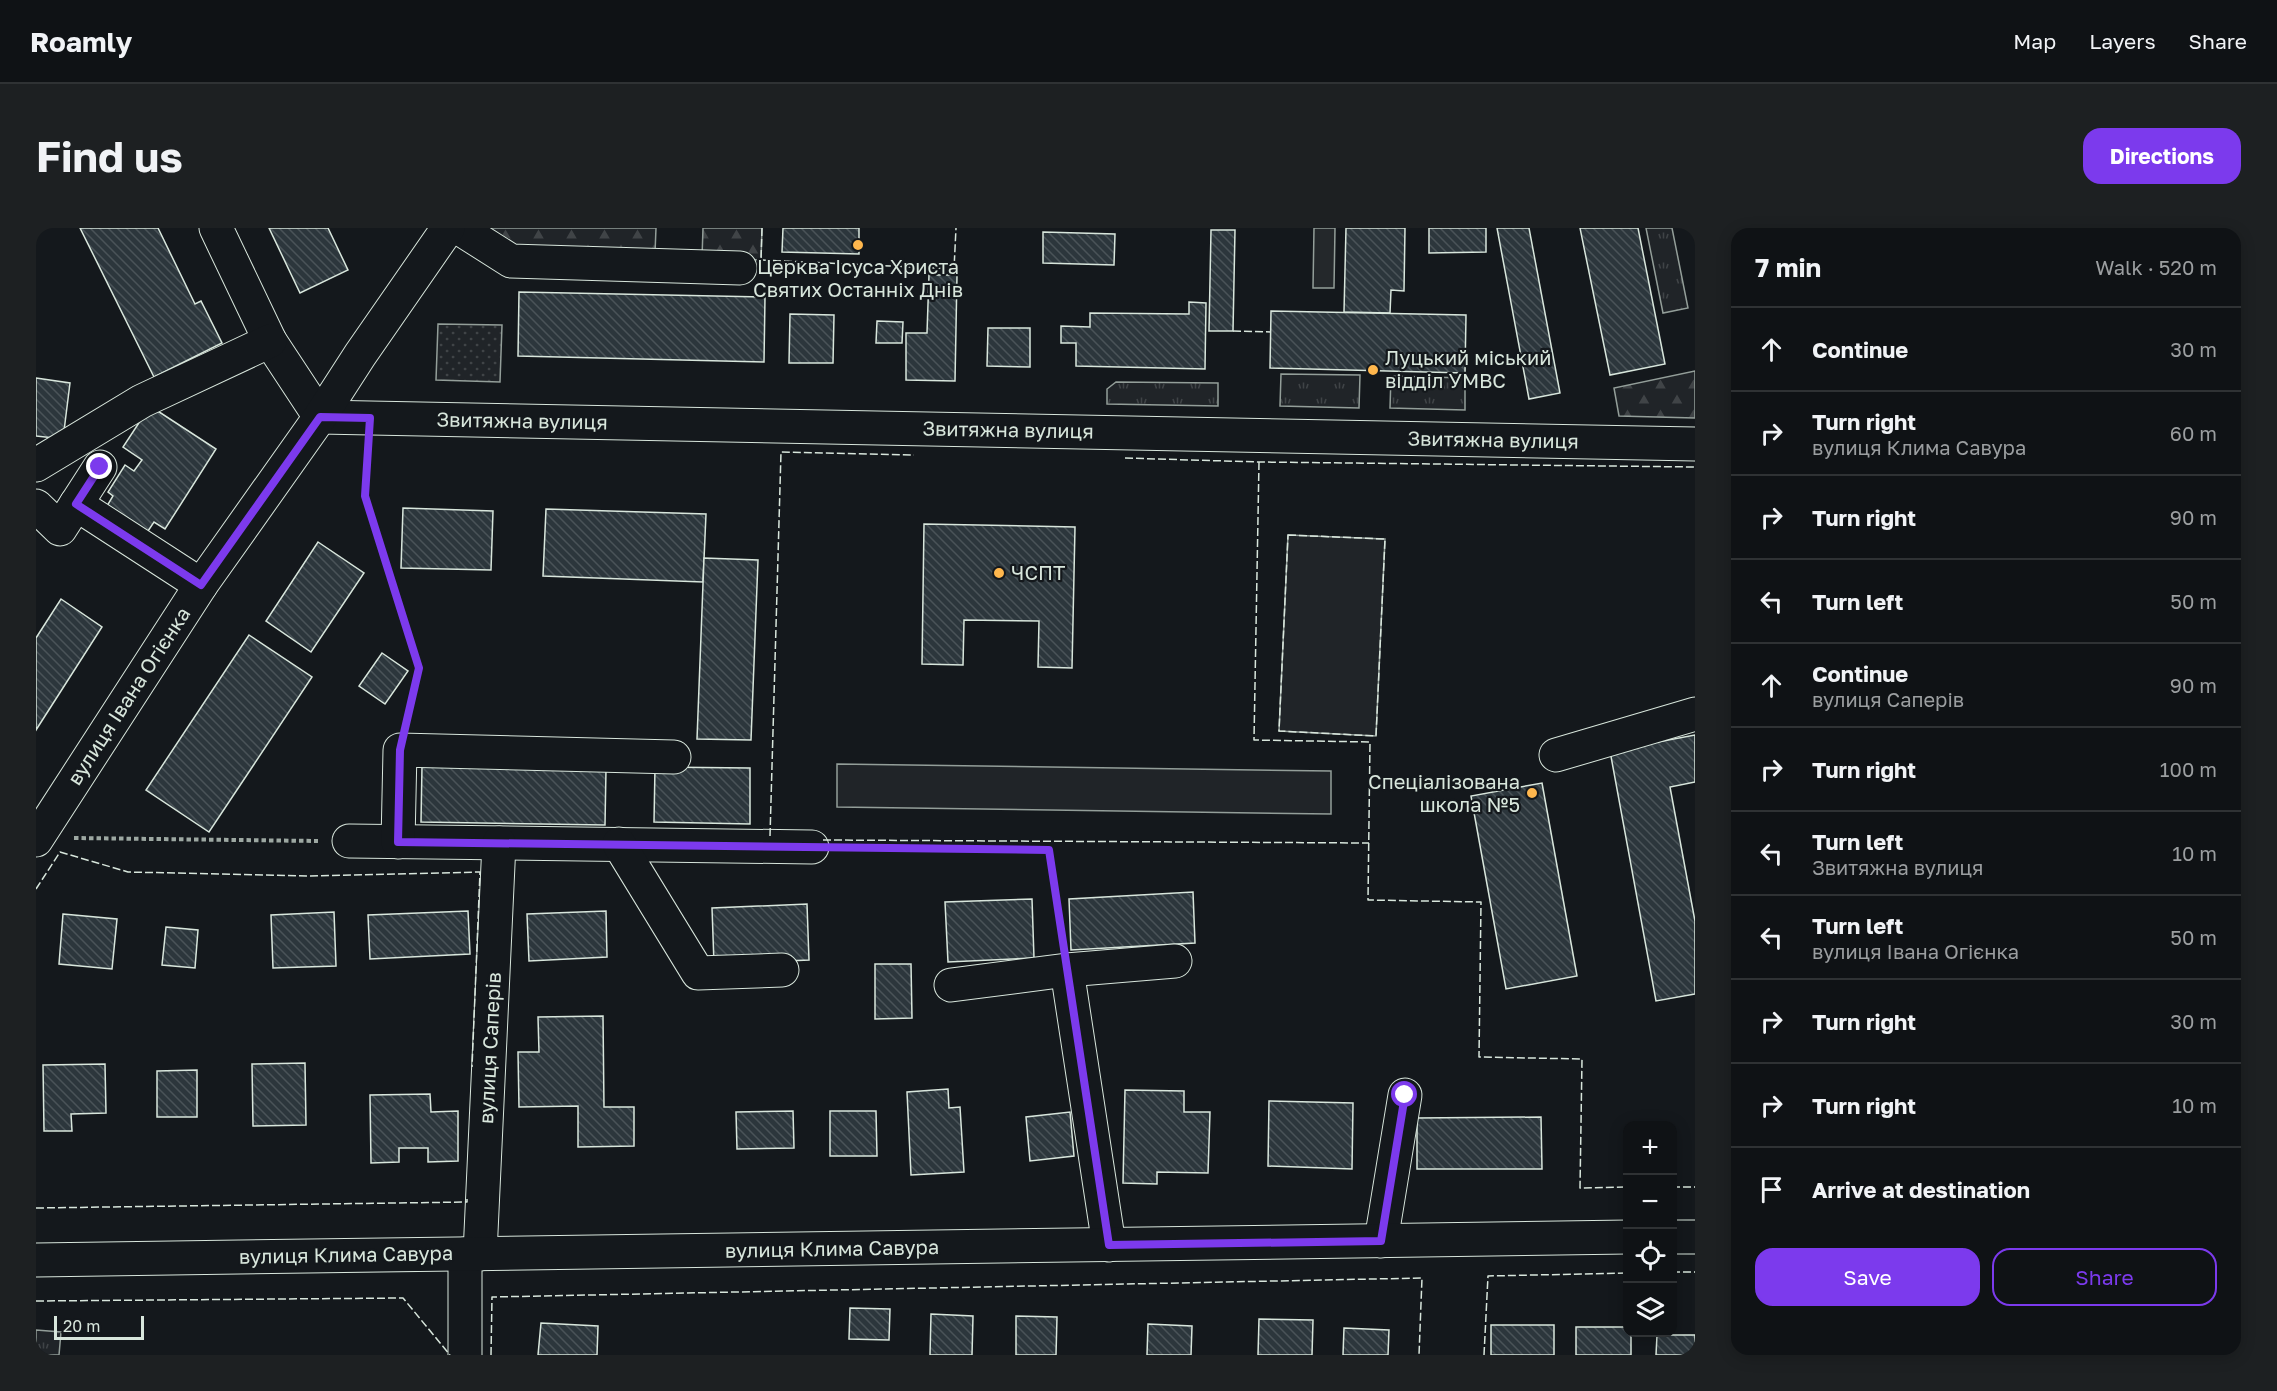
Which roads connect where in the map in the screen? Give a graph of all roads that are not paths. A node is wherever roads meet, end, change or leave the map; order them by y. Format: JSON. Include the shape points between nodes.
{"nodes":[{"id":1,"x":216,"y":228,"type":"edge"},
{"id":2,"x":448,"y":228,"type":"edge"},
{"id":3,"x":459,"y":228,"type":"edge"},
{"id":4,"x":740,"y":268,"type":"dead end"},
{"id":5,"x":270,"y":341,"type":"junction"},
{"id":6,"x":320,"y":417,"type":"junction"},
{"id":7,"x":1695,"y":444,"type":"edge"},
{"id":8,"x":36,"y":465,"type":"edge"},
{"id":9,"x":100,"y":467,"type":"dead end"},
{"id":10,"x":76,"y":504,"type":"junction"},
{"id":11,"x":36,"y":506,"type":"edge"},
{"id":12,"x":201,"y":585,"type":"junction"},
{"id":13,"x":1695,"y":714,"type":"edge"},
{"id":14,"x":1556,"y":755,"type":"dead end"},
{"id":15,"x":674,"y":757,"type":"dead end"},
{"id":16,"x":37,"y":838,"type":"edge"},
{"id":17,"x":349,"y":841,"type":"road end"},
{"id":18,"x":398,"y":842,"type":"junction"},
{"id":19,"x":499,"y":843,"type":"junction"},
{"id":20,"x":619,"y":844,"type":"junction"},
{"id":21,"x":812,"y":847,"type":"road end"},
{"id":22,"x":1175,"y":961,"type":"dead end"},
{"id":23,"x":782,"y":970,"type":"dead end"},
{"id":24,"x":1067,"y":970,"type":"junction"},
{"id":25,"x":951,"y":985,"type":"dead end"},
{"id":26,"x":1405,"y":1095,"type":"dead end"},
{"id":27,"x":1677,"y":1237,"type":"edge"},
{"id":28,"x":1695,"y":1237,"type":"edge"},
{"id":29,"x":1623,"y":1238,"type":"edge"},
{"id":30,"x":1381,"y":1241,"type":"junction"},
{"id":31,"x":1109,"y":1245,"type":"junction"},
{"id":32,"x":472,"y":1254,"type":"junction"},
{"id":33,"x":36,"y":1260,"type":"edge"},
{"id":34,"x":465,"y":1355,"type":"edge"}],
"edges":[{"from":1,"to":5,"type":"street"},
{"from":2,"to":6,"type":"street","name":"вулиця Івана Огієнка"},
{"from":3,"to":4,"type":"street","via":[[511,261]]},
{"from":5,"to":6,"type":"street"},
{"from":5,"to":8,"type":"street","via":[[142,401]]},
{"from":6,"to":7,"type":"street","name":"Звитяжна вулиця"},
{"from":6,"to":12,"type":"street","name":"вулиця Івана Огієнка"},
{"from":9,"to":10,"type":"street"},
{"from":10,"to":11,"type":"street","via":[[60,529]]},
{"from":10,"to":12,"type":"street"},
{"from":12,"to":16,"type":"street","name":"вулиця Івана Огієнка"},
{"from":13,"to":14,"type":"street"},
{"from":15,"to":18,"type":"street","via":[[400,750]]},
{"from":17,"to":18,"type":"street"},
{"from":18,"to":19,"type":"street"},
{"from":19,"to":20,"type":"street"},
{"from":19,"to":32,"type":"street","name":"вулиця Саперів"},
{"from":20,"to":21,"type":"street"},
{"from":20,"to":23,"type":"street","via":[[698,973]]},
{"from":22,"to":24,"type":"street"},
{"from":24,"to":25,"type":"street"},
{"from":24,"to":31,"type":"street"},
{"from":26,"to":30,"type":"street"},
{"from":27,"to":28,"type":"street"},
{"from":29,"to":30,"type":"street","name":"вулиця Клима Савура"},
{"from":30,"to":31,"type":"street","name":"вулиця Клима Савура"},
{"from":31,"to":32,"type":"street","name":"вулиця Клима Савура"},
{"from":32,"to":33,"type":"street","name":"вулиця Клима Савура"},
{"from":32,"to":34,"type":"street","name":"вулиця Саперів"}]}
